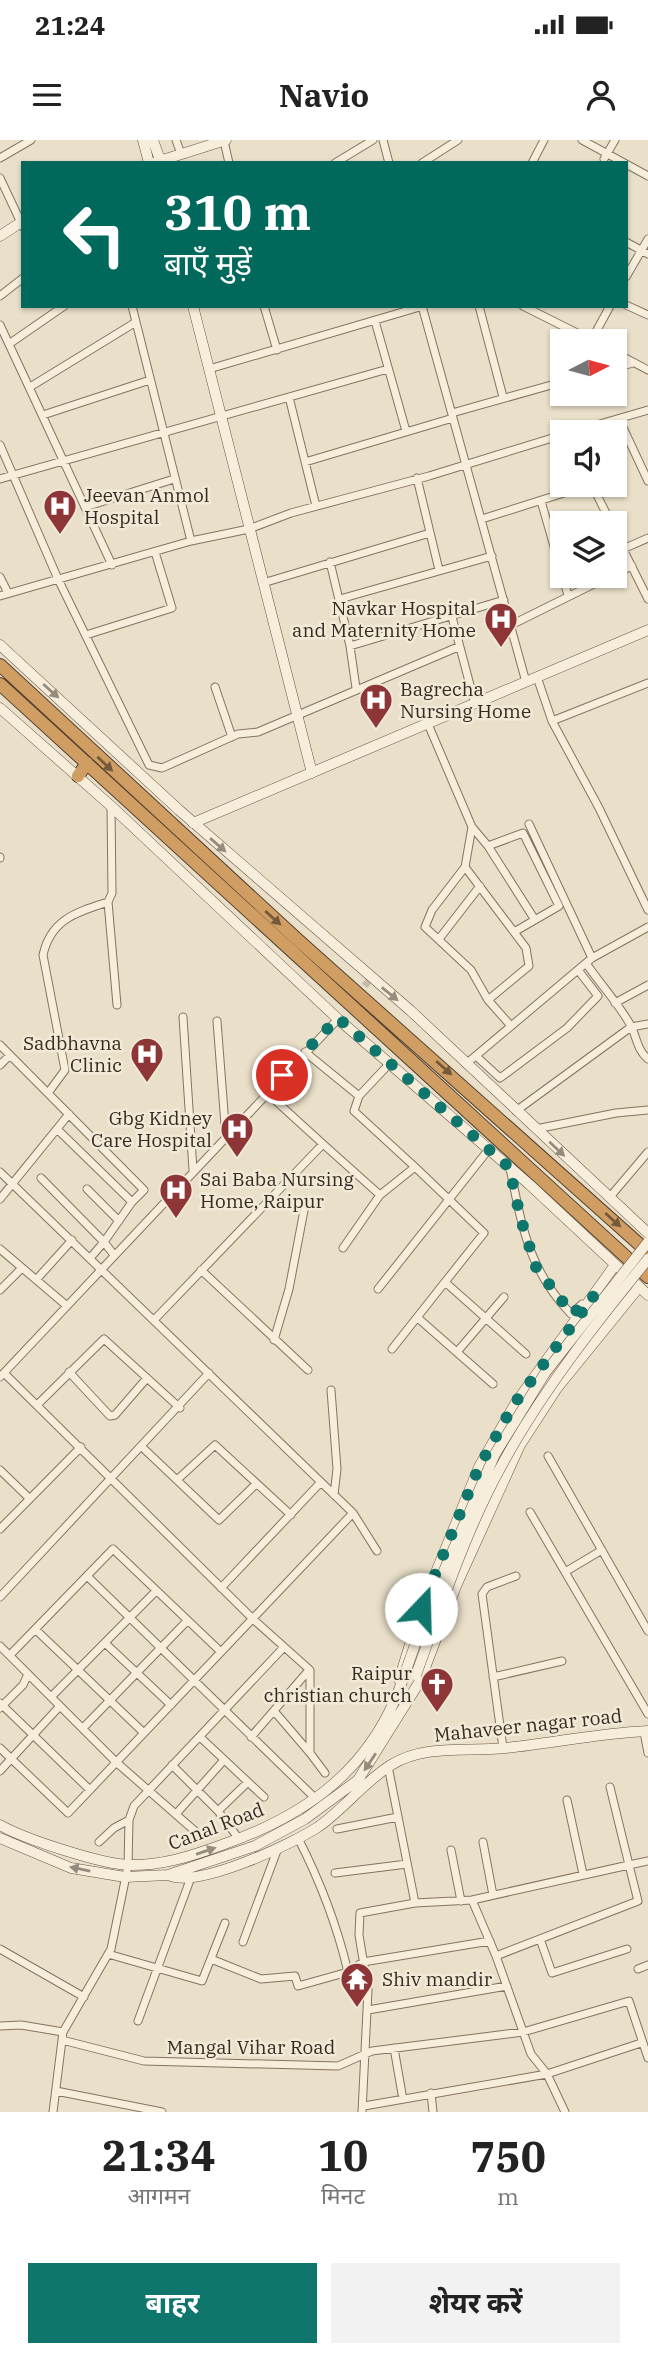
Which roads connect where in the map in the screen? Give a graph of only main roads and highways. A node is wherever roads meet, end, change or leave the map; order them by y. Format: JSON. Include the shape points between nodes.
{"nodes":[{"id":1,"x":142,"y":140,"type":"edge"},
{"id":2,"x":153,"y":140,"type":"edge"},
{"id":3,"x":225,"y":140,"type":"edge"},
{"id":4,"x":154,"y":161,"type":"edge"},
{"id":5,"x":155,"y":161,"type":"edge"},
{"id":6,"x":158,"y":161,"type":"edge"},
{"id":7,"x":21,"y":225,"type":"edge"},
{"id":8,"x":0,"y":236,"type":"edge"},
{"id":9,"x":194,"y":308,"type":"edge"},
{"id":10,"x":648,"y":630,"type":"edge"},
{"id":11,"x":0,"y":645,"type":"edge"},
{"id":12,"x":1,"y":663,"type":"edge"},
{"id":13,"x":0,"y":684,"type":"edge"},
{"id":14,"x":6,"y":696,"type":"edge"},
{"id":15,"x":0,"y":708,"type":"edge"},
{"id":16,"x":88,"y":763,"type":"junction"},
{"id":17,"x":312,"y":773,"type":"junction"},
{"id":18,"x":78,"y":776,"type":"junction"},
{"id":19,"x":193,"y":823,"type":"junction"},
{"id":20,"x":646,"y":1228,"type":"edge"},
{"id":21,"x":648,"y":1242,"type":"edge"},
{"id":22,"x":648,"y":1252,"type":"edge"},
{"id":23,"x":648,"y":1259,"type":"edge"},
{"id":24,"x":615,"y":1265,"type":"junction"},
{"id":25,"x":648,"y":1277,"type":"edge"},
{"id":26,"x":639,"y":1287,"type":"junction"},
{"id":27,"x":648,"y":1295,"type":"edge"},
{"id":28,"x":401,"y":1702,"type":"junction"},
{"id":29,"x":646,"y":1732,"type":"edge"},
{"id":30,"x":0,"y":1825,"type":"edge"},
{"id":31,"x":0,"y":1838,"type":"edge"},
{"id":32,"x":169,"y":1875,"type":"junction"}],
"edges":[{"from":1,"to":4,"type":"main road"},
{"from":2,"to":5,"type":"main road"},
{"from":3,"to":6,"type":"main road"},
{"from":7,"to":8,"type":"main road"},
{"from":9,"to":17,"type":"main road"},
{"from":10,"to":17,"type":"main road"},
{"from":11,"to":19,"type":"main road","one_way":true},
{"from":12,"to":22,"type":"highway","one_way":true,"via":[[299,941]]},
{"from":13,"to":14,"type":"highway"},
{"from":14,"to":16,"type":"highway"},
{"from":15,"to":18,"type":"main road"},
{"from":16,"to":18,"type":"highway"},
{"from":16,"to":25,"type":"highway"},
{"from":17,"to":19,"type":"main road"},
{"from":18,"to":24,"type":"main road","via":[[338,1018]]},
{"from":19,"to":20,"type":"main road","one_way":true,"via":[[411,1011]]},
{"from":21,"to":28,"type":"main road","bridge":true,"via":[[545,1373],[495,1454],[429,1605],[405,1673]]},
{"from":23,"to":28,"type":"main road","bridge":true,"via":[[603,1314],[503,1463]]},
{"from":24,"to":26,"type":"main road"},
{"from":24,"to":28,"type":"main road","via":[[514,1404],[479,1467],[400,1668]]},
{"from":26,"to":27,"type":"main road"},
{"from":26,"to":28,"type":"main road","via":[[557,1388],[520,1445],[456,1586],[420,1681]]},
{"from":30,"to":28,"type":"main road","name":"Canal Road","one_way":true,"via":[[24,1839],[128,1866],[170,1863],[299,1812],[347,1775]]},
{"from":28,"to":32,"type":"main road","name":"Canal Road","one_way":true,"via":[[358,1780],[305,1819],[255,1846]]},
{"from":29,"to":32,"type":"main road","name":"Mahaveer nagar road","via":[[411,1753],[298,1838],[190,1880]]},
{"from":32,"to":31,"type":"main road","name":"Canal Road","one_way":true,"via":[[125,1877],[71,1868]]}]}
